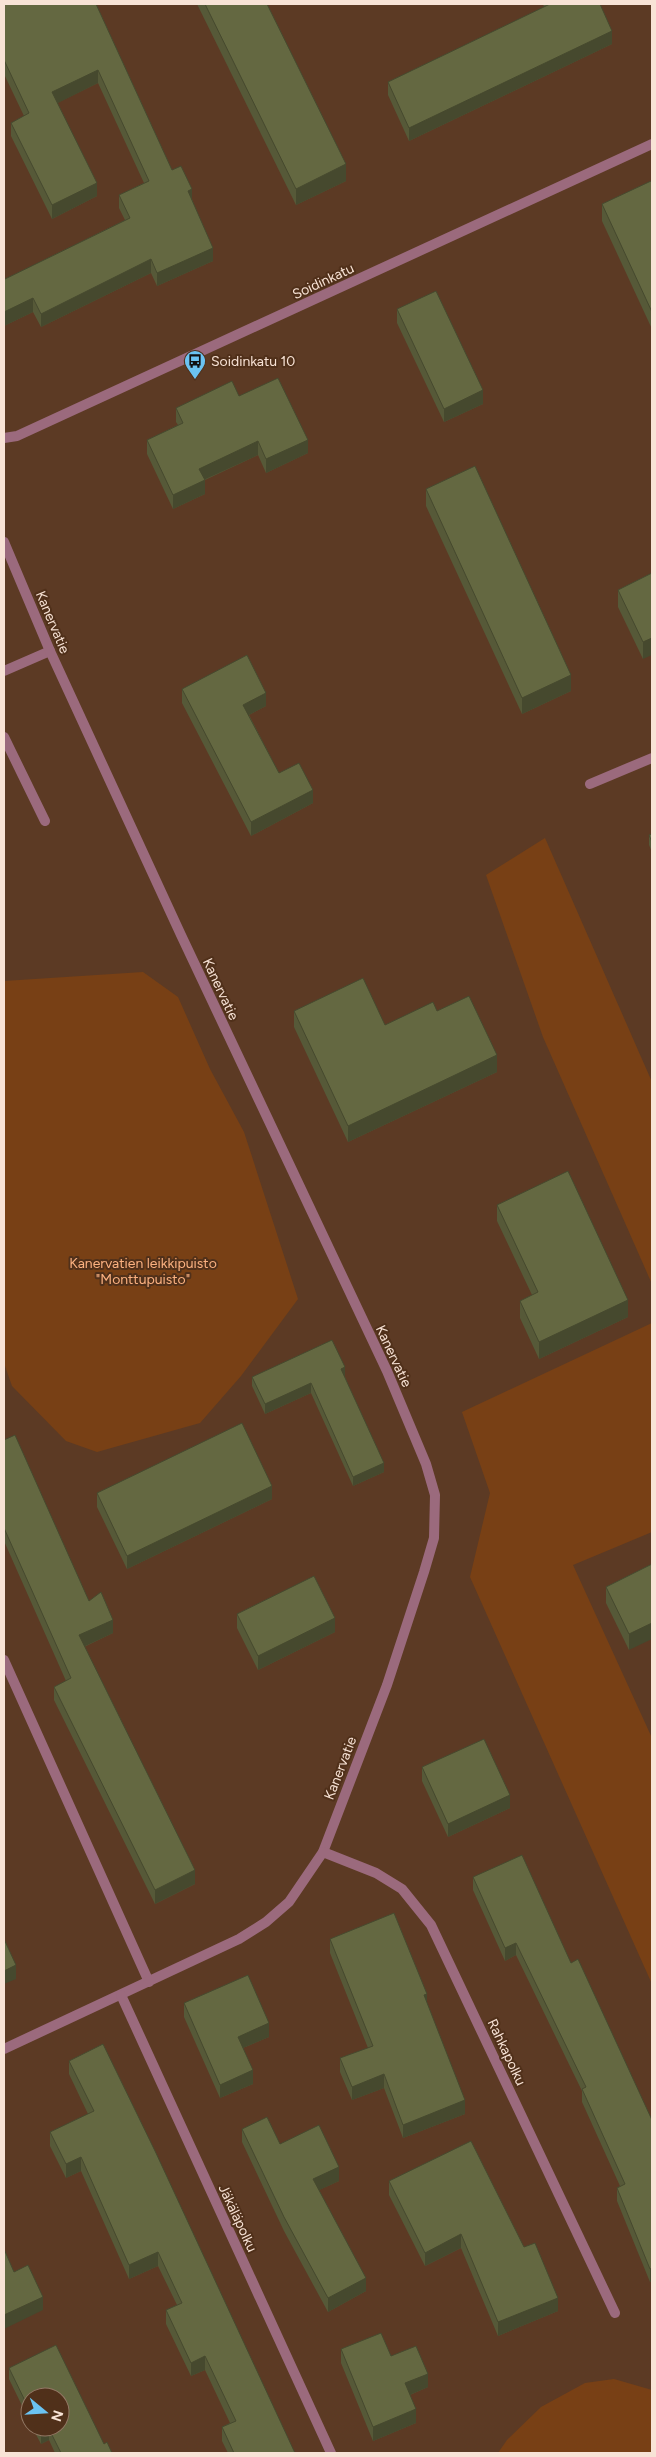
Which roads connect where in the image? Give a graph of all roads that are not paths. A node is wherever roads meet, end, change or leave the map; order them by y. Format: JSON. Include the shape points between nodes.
{"nodes":[{"id":1,"x":652,"y":144,"type":"edge"},
{"id":2,"x":4,"y":438,"type":"edge"},
{"id":3,"x":4,"y":542,"type":"edge"},
{"id":4,"x":50,"y":651,"type":"junction"},
{"id":5,"x":4,"y":672,"type":"edge"},
{"id":6,"x":4,"y":737,"type":"edge"},
{"id":7,"x":652,"y":758,"type":"edge"},
{"id":8,"x":590,"y":784,"type":"dead end"},
{"id":9,"x":45,"y":821,"type":"dead end"},
{"id":10,"x":4,"y":1660,"type":"edge"},
{"id":11,"x":323,"y":1852,"type":"junction"},
{"id":12,"x":150,"y":1982,"type":"junction"},
{"id":13,"x":120,"y":1995,"type":"junction"},
{"id":14,"x":4,"y":2049,"type":"edge"},
{"id":15,"x":615,"y":2313,"type":"dead end"},
{"id":16,"x":332,"y":2453,"type":"edge"}],
"edges":[{"from":1,"to":2,"type":"street","name":"Soidinkatu","via":[[166,369],[17,436]]},
{"from":3,"to":4,"type":"street","name":"Kanervatie"},
{"from":4,"to":5,"type":"street"},
{"from":4,"to":11,"type":"street","name":"Kanervatie","via":[[387,1371],[426,1464],[435,1495],[434,1538],[424,1572],[386,1685]]},
{"from":6,"to":9,"type":"street"},
{"from":7,"to":8,"type":"street"},
{"from":10,"to":12,"type":"street"},
{"from":11,"to":12,"type":"street","name":"Kanervatie","via":[[289,1902],[266,1922],[239,1939]]},
{"from":11,"to":15,"type":"street","name":"Rahkapolku","via":[[376,1873],[402,1889],[431,1924]]},
{"from":12,"to":13,"type":"street","name":"Kanervatie"},
{"from":13,"to":14,"type":"street","name":"Kanervatie"},
{"from":13,"to":16,"type":"street","name":"Jäkäläpolku"}]}
